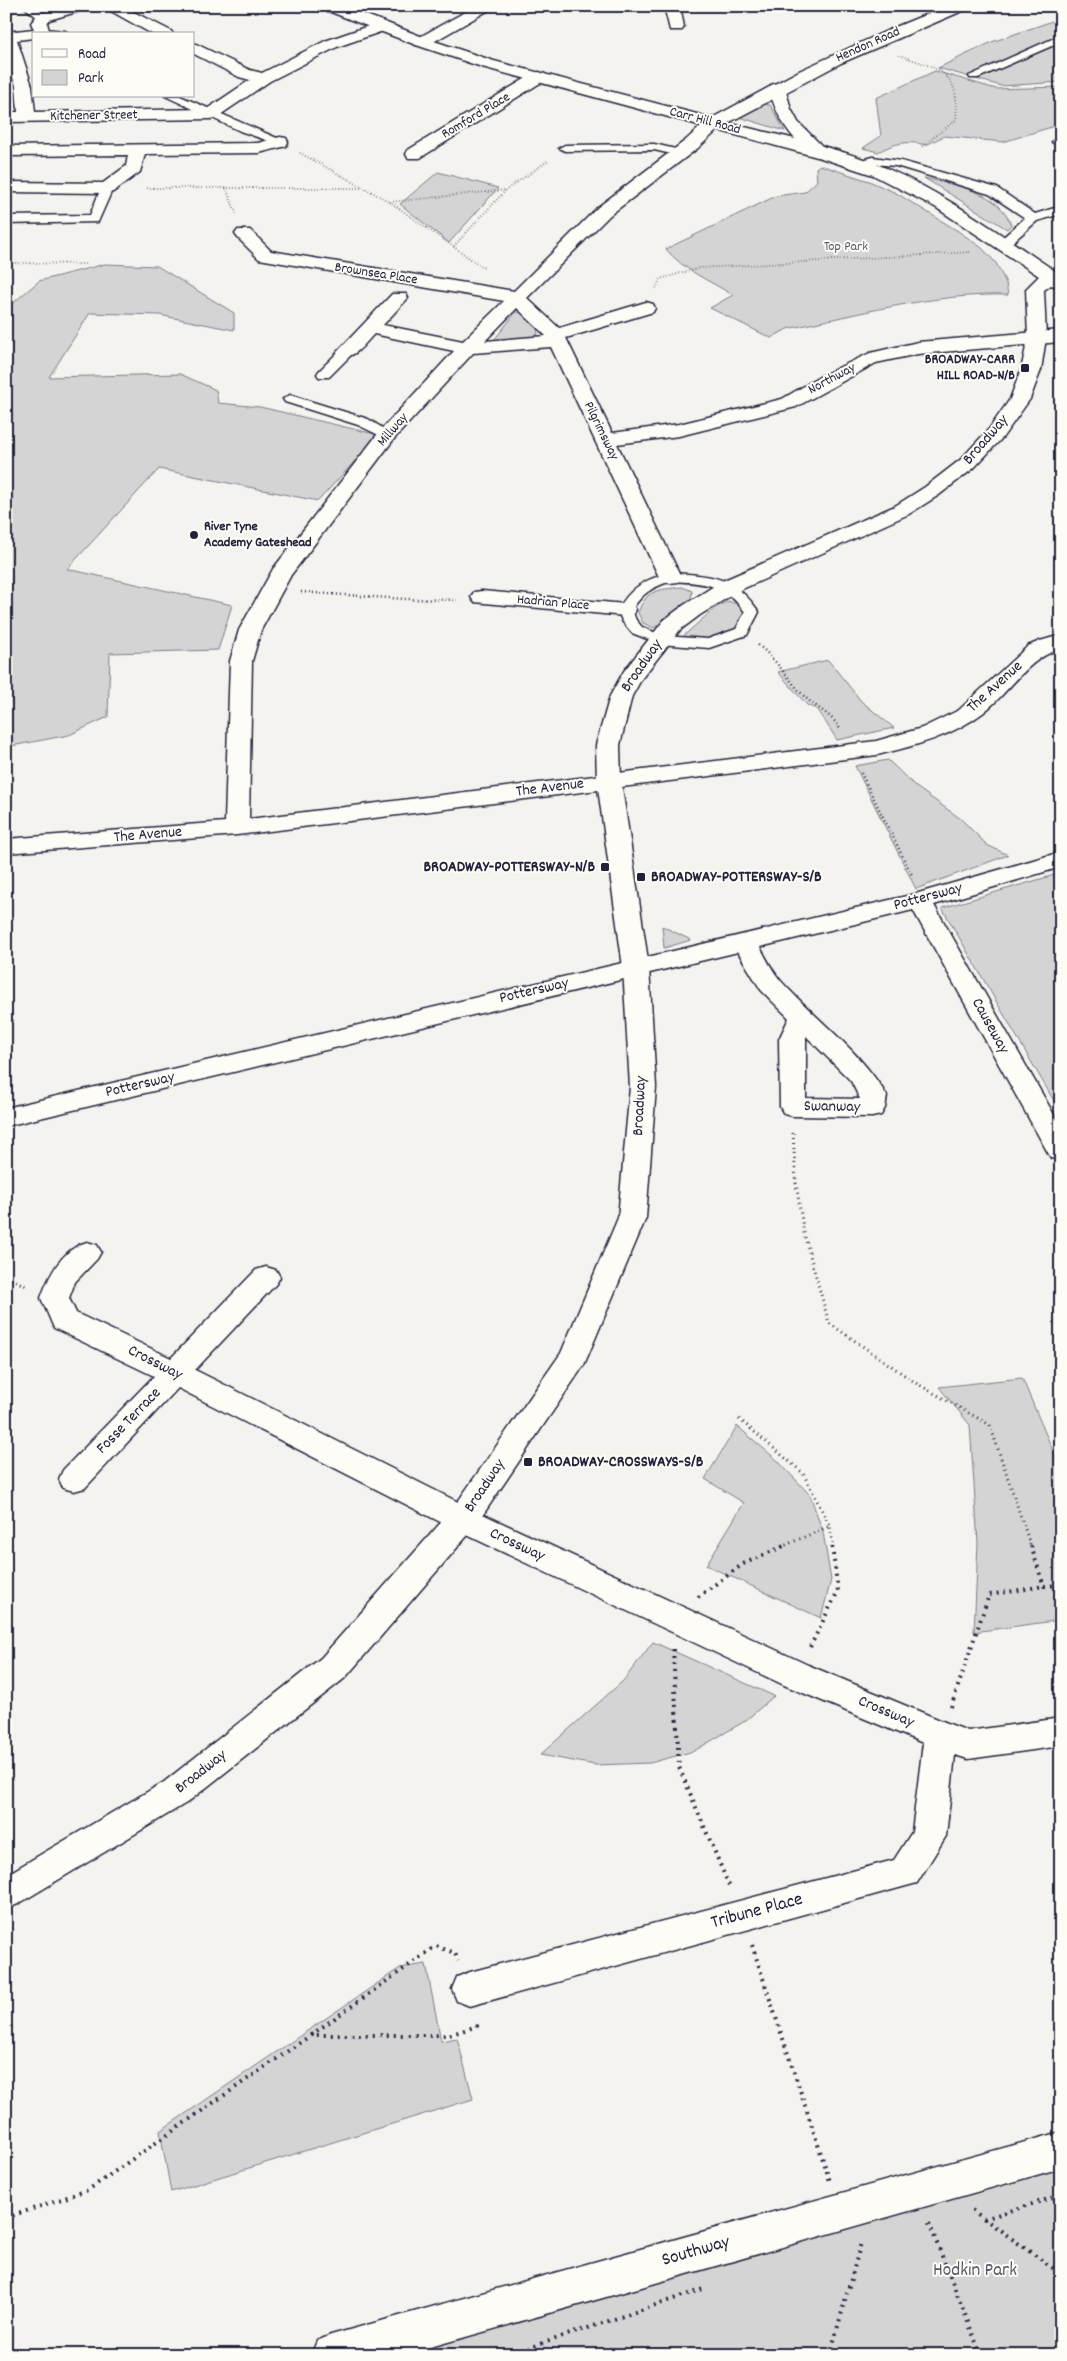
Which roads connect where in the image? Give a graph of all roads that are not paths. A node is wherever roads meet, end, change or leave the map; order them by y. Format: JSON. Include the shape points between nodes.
{"nodes":[{"id":1,"x":28,"y":6,"type":"edge"},
{"id":2,"x":82,"y":6,"type":"edge"},
{"id":3,"x":110,"y":6,"type":"edge"},
{"id":4,"x":328,"y":6,"type":"edge"},
{"id":5,"x":488,"y":6,"type":"edge"},
{"id":6,"x":672,"y":6,"type":"edge"},
{"id":7,"x":962,"y":6,"type":"edge"},
{"id":8,"x":43,"y":24,"type":"junction"},
{"id":9,"x":380,"y":27,"type":"junction"},
{"id":10,"x":676,"y":27,"type":"dead end"},
{"id":11,"x":60,"y":32,"type":"edge"},
{"id":12,"x":161,"y":32,"type":"edge"},
{"id":13,"x":7,"y":37,"type":"edge"},
{"id":14,"x":1061,"y":38,"type":"edge"},
{"id":15,"x":422,"y":42,"type":"junction"},
{"id":16,"x":195,"y":49,"type":"edge"},
{"id":17,"x":974,"y":76,"type":"dead end"},
{"id":18,"x":264,"y":78,"type":"junction"},
{"id":19,"x":538,"y":78,"type":"junction"},
{"id":20,"x":29,"y":86,"type":"edge"},
{"id":21,"x":777,"y":88,"type":"junction"},
{"id":22,"x":175,"y":98,"type":"edge"},
{"id":23,"x":211,"y":114,"type":"junction"},
{"id":24,"x":6,"y":117,"type":"edge"},
{"id":25,"x":27,"y":117,"type":"junction"},
{"id":26,"x":714,"y":124,"type":"junction"},
{"id":27,"x":280,"y":142,"type":"joint"},
{"id":28,"x":565,"y":148,"type":"road end"},
{"id":29,"x":138,"y":149,"type":"junction"},
{"id":30,"x":6,"y":151,"type":"edge"},
{"id":31,"x":817,"y":151,"type":"junction"},
{"id":32,"x":414,"y":154,"type":"dead end"},
{"id":33,"x":680,"y":154,"type":"junction"},
{"id":34,"x":859,"y":164,"type":"junction"},
{"id":35,"x":6,"y":187,"type":"edge"},
{"id":36,"x":107,"y":188,"type":"junction"},
{"id":37,"x":1061,"y":210,"type":"edge"},
{"id":38,"x":1033,"y":218,"type":"junction"},
{"id":39,"x":6,"y":220,"type":"edge"},
{"id":40,"x":244,"y":234,"type":"road end"},
{"id":41,"x":1007,"y":245,"type":"junction"},
{"id":42,"x":1055,"y":279,"type":"edge"},
{"id":43,"x":516,"y":297,"type":"junction"},
{"id":44,"x":399,"y":298,"type":"dead end"},
{"id":45,"x":646,"y":308,"type":"road end"},
{"id":46,"x":372,"y":328,"type":"junction"},
{"id":47,"x":1049,"y":337,"type":"edge"},
{"id":48,"x":556,"y":338,"type":"junction"},
{"id":49,"x":467,"y":348,"type":"junction"},
{"id":50,"x":346,"y":352,"type":"joint"},
{"id":51,"x":324,"y":374,"type":"dead end"},
{"id":52,"x":290,"y":399,"type":"dead end"},
{"id":53,"x":387,"y":435,"type":"junction"},
{"id":54,"x":606,"y":440,"type":"junction"},
{"id":55,"x":670,"y":577,"type":"junction"},
{"id":56,"x":730,"y":586,"type":"junction"},
{"id":57,"x":482,"y":597,"type":"road end"},
{"id":58,"x":625,"y":610,"type":"junction"},
{"id":59,"x":660,"y":640,"type":"junction"},
{"id":60,"x":1061,"y":642,"type":"edge"},
{"id":61,"x":609,"y":780,"type":"junction"},
{"id":62,"x":237,"y":828,"type":"junction"},
{"id":63,"x":6,"y":846,"type":"edge"},
{"id":64,"x":1061,"y":859,"type":"edge"},
{"id":65,"x":918,"y":891,"type":"junction"},
{"id":66,"x":744,"y":942,"type":"junction"},
{"id":67,"x":636,"y":967,"type":"junction"},
{"id":68,"x":802,"y":1018,"type":"dead end"},
{"id":69,"x":6,"y":1117,"type":"edge"},
{"id":70,"x":1061,"y":1151,"type":"edge"},
{"id":71,"x":87,"y":1252,"type":"dead end"},
{"id":72,"x":266,"y":1276,"type":"dead end"},
{"id":73,"x":175,"y":1373,"type":"junction"},
{"id":74,"x":74,"y":1479,"type":"dead end"},
{"id":75,"x":463,"y":1520,"type":"junction"},
{"id":76,"x":1061,"y":1732,"type":"edge"},
{"id":77,"x":940,"y":1735,"type":"junction"},
{"id":78,"x":6,"y":1894,"type":"edge"},
{"id":79,"x":470,"y":1988,"type":"road end"},
{"id":80,"x":1061,"y":2150,"type":"edge"},
{"id":81,"x":331,"y":2355,"type":"edge"}],
"edges":[{"from":1,"to":8,"type":"lane"},
{"from":2,"to":8,"type":"street"},
{"from":3,"to":12,"type":"street"},
{"from":4,"to":9,"type":"street","name":"Carr Hill Road"},
{"from":5,"to":15,"type":"street"},
{"from":6,"to":10,"type":"street"},
{"from":7,"to":21,"type":"street","name":"Hendon Road","via":[[868,44]]},
{"from":8,"to":11,"type":"lane"},
{"from":8,"to":13,"type":"street"},
{"from":9,"to":15,"type":"street","name":"Carr Hill Road"},
{"from":9,"to":18,"type":"street","via":[[331,44]]},
{"from":13,"to":20,"type":"street"},
{"from":14,"to":17,"type":"lane"},
{"from":15,"to":19,"type":"street","name":"Carr Hill Road"},
{"from":16,"to":18,"type":"street","via":[[245,74]]},
{"from":18,"to":23,"type":"street"},
{"from":19,"to":26,"type":"street","name":"Carr Hill Road"},
{"from":19,"to":32,"type":"street","name":"Romford Place"},
{"from":20,"to":25,"type":"street"},
{"from":21,"to":26,"type":"street","name":"Hendon Road"},
{"from":21,"to":31,"type":"street","via":[[788,123]]},
{"from":22,"to":23,"type":"lane"},
{"from":23,"to":25,"type":"street","name":"Kitchener Street"},
{"from":23,"to":27,"type":"lane"},
{"from":24,"to":25,"type":"street","name":"Kitchener Street"},
{"from":26,"to":31,"type":"street","name":"Carr Hill Road"},
{"from":26,"to":33,"type":"street","name":"Millway"},
{"from":27,"to":29,"type":"street","via":[[259,148]]},
{"from":28,"to":33,"type":"lane","via":[[654,147]]},
{"from":29,"to":30,"type":"street"},
{"from":29,"to":36,"type":"street","via":[[134,168]]},
{"from":31,"to":34,"type":"street","name":"Carr Hill Road"},
{"from":33,"to":43,"type":"street","name":"Millway","via":[[604,212]]},
{"from":34,"to":38,"type":"lane","via":[[873,160],[897,163],[993,191]]},
{"from":34,"to":41,"type":"street","name":"Carr Hill Road","via":[[941,203]]},
{"from":35,"to":36,"type":"street"},
{"from":36,"to":39,"type":"lane","via":[[94,220]]},
{"from":37,"to":38,"type":"lane"},
{"from":38,"to":41,"type":"lane"},
{"from":40,"to":43,"type":"street","name":"Brownsea Place","via":[[264,255]]},
{"from":41,"to":42,"type":"street","name":"Carr Hill Road"},
{"from":42,"to":47,"type":"street","name":"Broadway","via":[[1035,289]]},
{"from":43,"to":48,"type":"street","name":"Pilgrimsway"},
{"from":43,"to":49,"type":"street","name":"Millway"},
{"from":44,"to":46,"type":"street"},
{"from":45,"to":48,"type":"street"},
{"from":46,"to":49,"type":"street"},
{"from":46,"to":50,"type":"street"},
{"from":47,"to":54,"type":"street","name":"Northway","via":[[918,348],[870,359],[789,403],[679,430]]},
{"from":47,"to":56,"type":"street","name":"Broadway","via":[[1020,399],[996,433],[967,464],[902,510]]},
{"from":48,"to":49,"type":"street"},
{"from":48,"to":54,"type":"street","name":"Pilgrimsway"},
{"from":49,"to":53,"type":"street","name":"Millway"},
{"from":50,"to":51,"type":"lane"},
{"from":52,"to":53,"type":"lane","via":[[363,422]]},
{"from":53,"to":62,"type":"street","name":"Millway","via":[[302,545],[250,630],[240,661]]},
{"from":54,"to":55,"type":"street","name":"Pilgrimsway"},
{"from":55,"to":56,"type":"lane","via":[[709,580]]},
{"from":55,"to":58,"type":"lane","via":[[633,593]]},
{"from":56,"to":59,"type":"street","name":"Broadway","via":[[692,610]]},
{"from":56,"to":59,"type":"lane","via":[[752,612],[742,632],[709,644]]},
{"from":57,"to":58,"type":"street","name":"Hadrian Place"},
{"from":58,"to":59,"type":"lane","via":[[637,630]]},
{"from":59,"to":61,"type":"street","name":"Broadway","via":[[621,696],[608,746]]},
{"from":60,"to":61,"type":"street","name":"The Avenue","via":[[1038,650],[1020,663],[978,706],[932,733],[877,748]]},
{"from":61,"to":62,"type":"street","name":"The Avenue"},
{"from":61,"to":67,"type":"street","name":"Broadway"},
{"from":62,"to":63,"type":"street","name":"The Avenue"},
{"from":64,"to":65,"type":"street","name":"Pottersway"},
{"from":65,"to":66,"type":"street","name":"Pottersway"},
{"from":65,"to":70,"type":"street","name":"Causeway"},
{"from":66,"to":67,"type":"street","name":"Pottersway"},
{"from":66,"to":68,"type":"street","via":[[770,984]]},
{"from":67,"to":69,"type":"street","name":"Pottersway"},
{"from":67,"to":75,"type":"street","name":"Broadway","via":[[643,1087],[632,1218],[574,1356]]},
{"from":71,"to":73,"type":"street","name":"Crossway","via":[[62,1277],[56,1298],[64,1320]]},
{"from":72,"to":73,"type":"street","name":"Fosse Terrace"},
{"from":73,"to":74,"type":"street","name":"Fosse Terrace"},
{"from":73,"to":75,"type":"street","name":"Crossway"},
{"from":75,"to":77,"type":"street","name":"Crossway","via":[[796,1675]]},
{"from":75,"to":78,"type":"street","name":"Broadway","via":[[333,1668],[176,1792]]},
{"from":76,"to":77,"type":"street","name":"Crossway","via":[[968,1745]]},
{"from":77,"to":79,"type":"street","name":"Tribune Place","via":[[929,1836],[906,1872]]},
{"from":80,"to":81,"type":"street","name":"Southway","via":[[915,2191],[851,2225]]}]}
